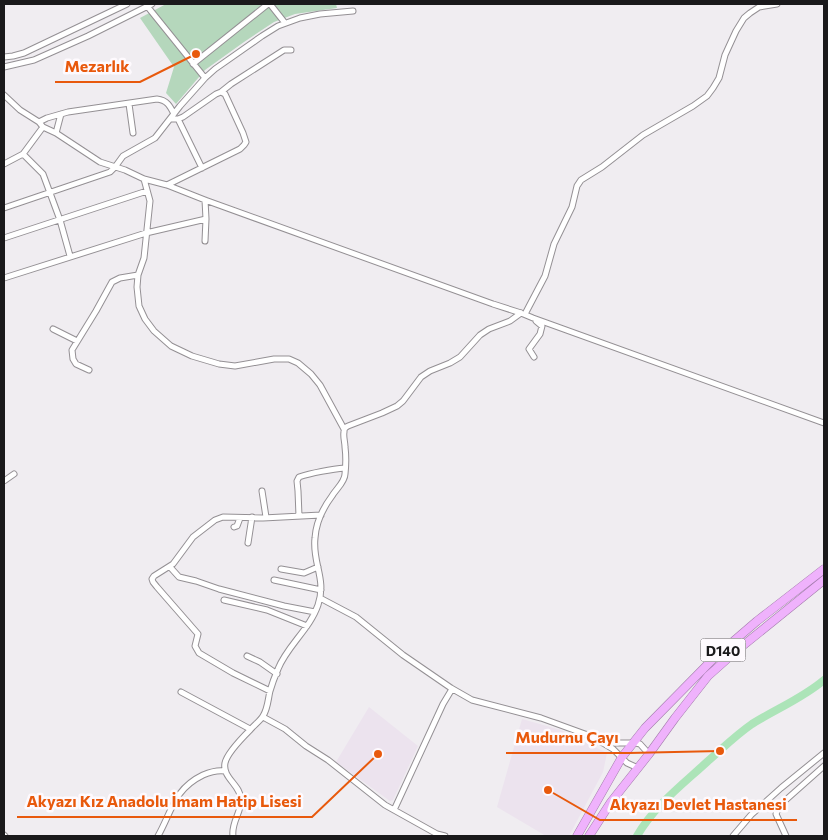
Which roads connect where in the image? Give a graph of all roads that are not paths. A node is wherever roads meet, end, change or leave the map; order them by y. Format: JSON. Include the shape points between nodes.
{"nodes":[{"id":1,"x":127,"y":4,"type":"edge"},
{"id":2,"x":268,"y":4,"type":"edge"},
{"id":3,"x":777,"y":4,"type":"edge"},
{"id":4,"x":149,"y":5,"type":"edge"},
{"id":5,"x":354,"y":11,"type":"dead end"},
{"id":6,"x":285,"y":23,"type":"junction"},
{"id":7,"x":291,"y":50,"type":"dead end"},
{"id":8,"x":4,"y":57,"type":"edge"},
{"id":9,"x":194,"y":64,"type":"junction"},
{"id":10,"x":4,"y":68,"type":"edge"},
{"id":11,"x":205,"y":78,"type":"junction"},
{"id":12,"x":221,"y":92,"type":"junction"},
{"id":13,"x":4,"y":97,"type":"edge"},
{"id":14,"x":129,"y":104,"type":"junction"},
{"id":15,"x":61,"y":114,"type":"junction"},
{"id":16,"x":174,"y":117,"type":"junction"},
{"id":17,"x":41,"y":124,"type":"junction"},
{"id":18,"x":56,"y":133,"type":"junction"},
{"id":19,"x":133,"y":133,"type":"dead end"},
{"id":20,"x":23,"y":154,"type":"junction"},
{"id":21,"x":4,"y":164,"type":"edge"},
{"id":22,"x":115,"y":167,"type":"junction"},
{"id":23,"x":202,"y":168,"type":"junction"},
{"id":24,"x":144,"y":178,"type":"junction"},
{"id":25,"x":167,"y":185,"type":"junction"},
{"id":26,"x":147,"y":192,"type":"junction"},
{"id":27,"x":51,"y":193,"type":"junction"},
{"id":28,"x":205,"y":200,"type":"junction"},
{"id":29,"x":4,"y":208,"type":"edge"},
{"id":30,"x":206,"y":219,"type":"junction"},
{"id":31,"x":60,"y":220,"type":"junction"},
{"id":32,"x":146,"y":233,"type":"junction"},
{"id":33,"x":4,"y":238,"type":"edge"},
{"id":34,"x":205,"y":241,"type":"dead end"},
{"id":35,"x":70,"y":256,"type":"junction"},
{"id":36,"x":138,"y":274,"type":"junction"},
{"id":37,"x":4,"y":278,"type":"edge"},
{"id":38,"x":523,"y":314,"type":"junction"},
{"id":39,"x":533,"y":318,"type":"junction"},
{"id":40,"x":53,"y":329,"type":"dead end"},
{"id":41,"x":77,"y":341,"type":"junction"},
{"id":42,"x":534,"y":357,"type":"dead end"},
{"id":43,"x":89,"y":370,"type":"dead end"},
{"id":44,"x":824,"y":423,"type":"edge"},
{"id":45,"x":344,"y":429,"type":"junction"},
{"id":46,"x":345,"y":468,"type":"junction"},
{"id":47,"x":14,"y":474,"type":"dead end"},
{"id":48,"x":4,"y":481,"type":"edge"},
{"id":49,"x":262,"y":491,"type":"dead end"},
{"id":50,"x":321,"y":515,"type":"junction"},
{"id":51,"x":298,"y":516,"type":"junction"},
{"id":52,"x":252,"y":517,"type":"junction"},
{"id":53,"x":240,"y":518,"type":"junction"},
{"id":54,"x":266,"y":518,"type":"junction"},
{"id":55,"x":234,"y":527,"type":"dead end"},
{"id":56,"x":248,"y":543,"type":"dead end"},
{"id":57,"x":170,"y":567,"type":"junction"},
{"id":58,"x":318,"y":567,"type":"junction"},
{"id":59,"x":281,"y":569,"type":"dead end"},
{"id":60,"x":824,"y":569,"type":"edge"},
{"id":61,"x":274,"y":580,"type":"dead end"},
{"id":62,"x":824,"y":580,"type":"edge"},
{"id":63,"x":321,"y":590,"type":"junction"},
{"id":64,"x":320,"y":598,"type":"junction"},
{"id":65,"x":224,"y":600,"type":"dead end"},
{"id":66,"x":315,"y":612,"type":"junction"},
{"id":67,"x":307,"y":626,"type":"junction"},
{"id":68,"x":247,"y":656,"type":"dead end"},
{"id":69,"x":277,"y":674,"type":"junction"},
{"id":70,"x":452,"y":689,"type":"junction"},
{"id":71,"x":270,"y":691,"type":"junction"},
{"id":72,"x":181,"y":692,"type":"dead end"},
{"id":73,"x":263,"y":716,"type":"junction"},
{"id":74,"x":250,"y":729,"type":"junction"},
{"id":75,"x":603,"y":742,"type":"junction"},
{"id":76,"x":632,"y":743,"type":"junction"},
{"id":77,"x":824,"y":753,"type":"edge"},
{"id":78,"x":649,"y":754,"type":"junction"},
{"id":79,"x":622,"y":757,"type":"junction"},
{"id":80,"x":824,"y":766,"type":"edge"},
{"id":81,"x":638,"y":768,"type":"junction"},
{"id":82,"x":226,"y":771,"type":"junction"},
{"id":83,"x":394,"y":810,"type":"junction"},
{"id":84,"x":158,"y":836,"type":"edge"},
{"id":85,"x":233,"y":836,"type":"edge"},
{"id":86,"x":445,"y":836,"type":"edge"},
{"id":87,"x":577,"y":836,"type":"edge"},
{"id":88,"x":589,"y":836,"type":"edge"},
{"id":89,"x":733,"y":836,"type":"edge"},
{"id":90,"x":786,"y":836,"type":"edge"}],
"edges":[{"from":1,"to":8,"type":"street","via":[[24,53]]},
{"from":2,"to":6,"type":"street"},
{"from":2,"to":9,"type":"street"},
{"from":3,"to":38,"type":"street","via":[[759,7],[744,18],[725,55],[719,78],[706,96],[643,135],[581,180],[554,244],[545,276]]},
{"from":4,"to":9,"type":"street"},
{"from":4,"to":10,"type":"street","via":[[34,60]]},
{"from":5,"to":6,"type":"street","via":[[320,14]]},
{"from":6,"to":11,"type":"street"},
{"from":7,"to":12,"type":"street","via":[[284,50]]},
{"from":9,"to":11,"type":"street"},
{"from":11,"to":16,"type":"street"},
{"from":12,"to":16,"type":"street","via":[[183,117]]},
{"from":12,"to":23,"type":"street","via":[[225,94],[246,142],[240,149]]},
{"from":13,"to":17,"type":"street"},
{"from":14,"to":15,"type":"street"},
{"from":14,"to":16,"type":"street","via":[[163,100]]},
{"from":14,"to":19,"type":"street"},
{"from":15,"to":17,"type":"street"},
{"from":15,"to":18,"type":"street"},
{"from":16,"to":22,"type":"street","via":[[155,138],[123,156]]},
{"from":16,"to":23,"type":"street"},
{"from":17,"to":18,"type":"street"},
{"from":17,"to":20,"type":"street"},
{"from":18,"to":22,"type":"street","via":[[100,162]]},
{"from":20,"to":21,"type":"street"},
{"from":20,"to":27,"type":"street","via":[[43,174]]},
{"from":22,"to":24,"type":"street"},
{"from":22,"to":27,"type":"street","via":[[110,172]]},
{"from":23,"to":25,"type":"street"},
{"from":24,"to":25,"type":"street"},
{"from":24,"to":26,"type":"street"},
{"from":25,"to":28,"type":"street"},
{"from":26,"to":31,"type":"street"},
{"from":26,"to":32,"type":"street","via":[[150,201]]},
{"from":27,"to":29,"type":"street"},
{"from":27,"to":31,"type":"street"},
{"from":28,"to":30,"type":"street"},
{"from":28,"to":38,"type":"street"},
{"from":30,"to":32,"type":"street"},
{"from":30,"to":34,"type":"street"},
{"from":31,"to":33,"type":"street"},
{"from":31,"to":35,"type":"street"},
{"from":32,"to":35,"type":"street"},
{"from":32,"to":36,"type":"street","via":[[144,258]]},
{"from":35,"to":37,"type":"street"},
{"from":36,"to":41,"type":"street","via":[[112,282]]},
{"from":36,"to":45,"type":"street","via":[[142,313],[154,331],[171,346],[219,364],[235,366],[274,359],[298,363],[320,385]]},
{"from":38,"to":39,"type":"street"},
{"from":38,"to":45,"type":"street","via":[[489,329],[460,357],[430,370],[397,406]]},
{"from":39,"to":42,"type":"street","via":[[542,326],[529,349]]},
{"from":39,"to":44,"type":"street"},
{"from":40,"to":41,"type":"street"},
{"from":41,"to":43,"type":"street","via":[[72,350],[73,358],[76,364]]},
{"from":45,"to":46,"type":"street"},
{"from":46,"to":50,"type":"street","via":[[343,481]]},
{"from":46,"to":51,"type":"street","via":[[298,477]]},
{"from":47,"to":48,"type":"street"},
{"from":49,"to":54,"type":"street"},
{"from":50,"to":51,"type":"street"},
{"from":50,"to":58,"type":"street","via":[[314,551]]},
{"from":51,"to":54,"type":"street"},
{"from":52,"to":53,"type":"street"},
{"from":52,"to":54,"type":"street"},
{"from":52,"to":56,"type":"street"},
{"from":53,"to":55,"type":"street"},
{"from":53,"to":57,"type":"street","via":[[215,520],[193,537]]},
{"from":57,"to":66,"type":"street","via":[[180,577]]},
{"from":57,"to":71,"type":"street","via":[[152,579],[198,634],[195,646],[199,654]]},
{"from":58,"to":59,"type":"street","via":[[304,573]]},
{"from":58,"to":63,"type":"street"},
{"from":60,"to":76,"type":"highway","number":"D140","via":[[714,658]]},
{"from":61,"to":63,"type":"street"},
{"from":62,"to":78,"type":"highway","number":"D140","via":[[708,676]]},
{"from":63,"to":64,"type":"street"},
{"from":64,"to":66,"type":"street"},
{"from":64,"to":70,"type":"street","via":[[356,617]]},
{"from":65,"to":67,"type":"street","via":[[267,610]]},
{"from":66,"to":67,"type":"street"},
{"from":67,"to":69,"type":"street"},
{"from":68,"to":69,"type":"street"},
{"from":69,"to":71,"type":"street"},
{"from":70,"to":75,"type":"street","via":[[472,700],[541,718]]},
{"from":70,"to":83,"type":"street"},
{"from":71,"to":73,"type":"street"},
{"from":72,"to":74,"type":"street"},
{"from":73,"to":74,"type":"street"},
{"from":73,"to":83,"type":"street"},
{"from":74,"to":82,"type":"street","via":[[228,756]]},
{"from":75,"to":76,"type":"street"},
{"from":75,"to":79,"type":"street"},
{"from":76,"to":78,"type":"street","via":[[640,744]]},
{"from":76,"to":79,"type":"highway","number":"D140"},
{"from":77,"to":89,"type":"street","via":[[781,788]]},
{"from":78,"to":81,"type":"highway","number":"D140"},
{"from":79,"to":81,"type":"street"},
{"from":79,"to":87,"type":"highway","number":"D140"},
{"from":80,"to":90,"type":"street","via":[[779,806],[776,814]]},
{"from":81,"to":88,"type":"highway","number":"D140"},
{"from":82,"to":84,"type":"street","via":[[207,773],[186,786],[177,796]]},
{"from":82,"to":85,"type":"street","via":[[241,796]]},
{"from":83,"to":86,"type":"street"}]}
